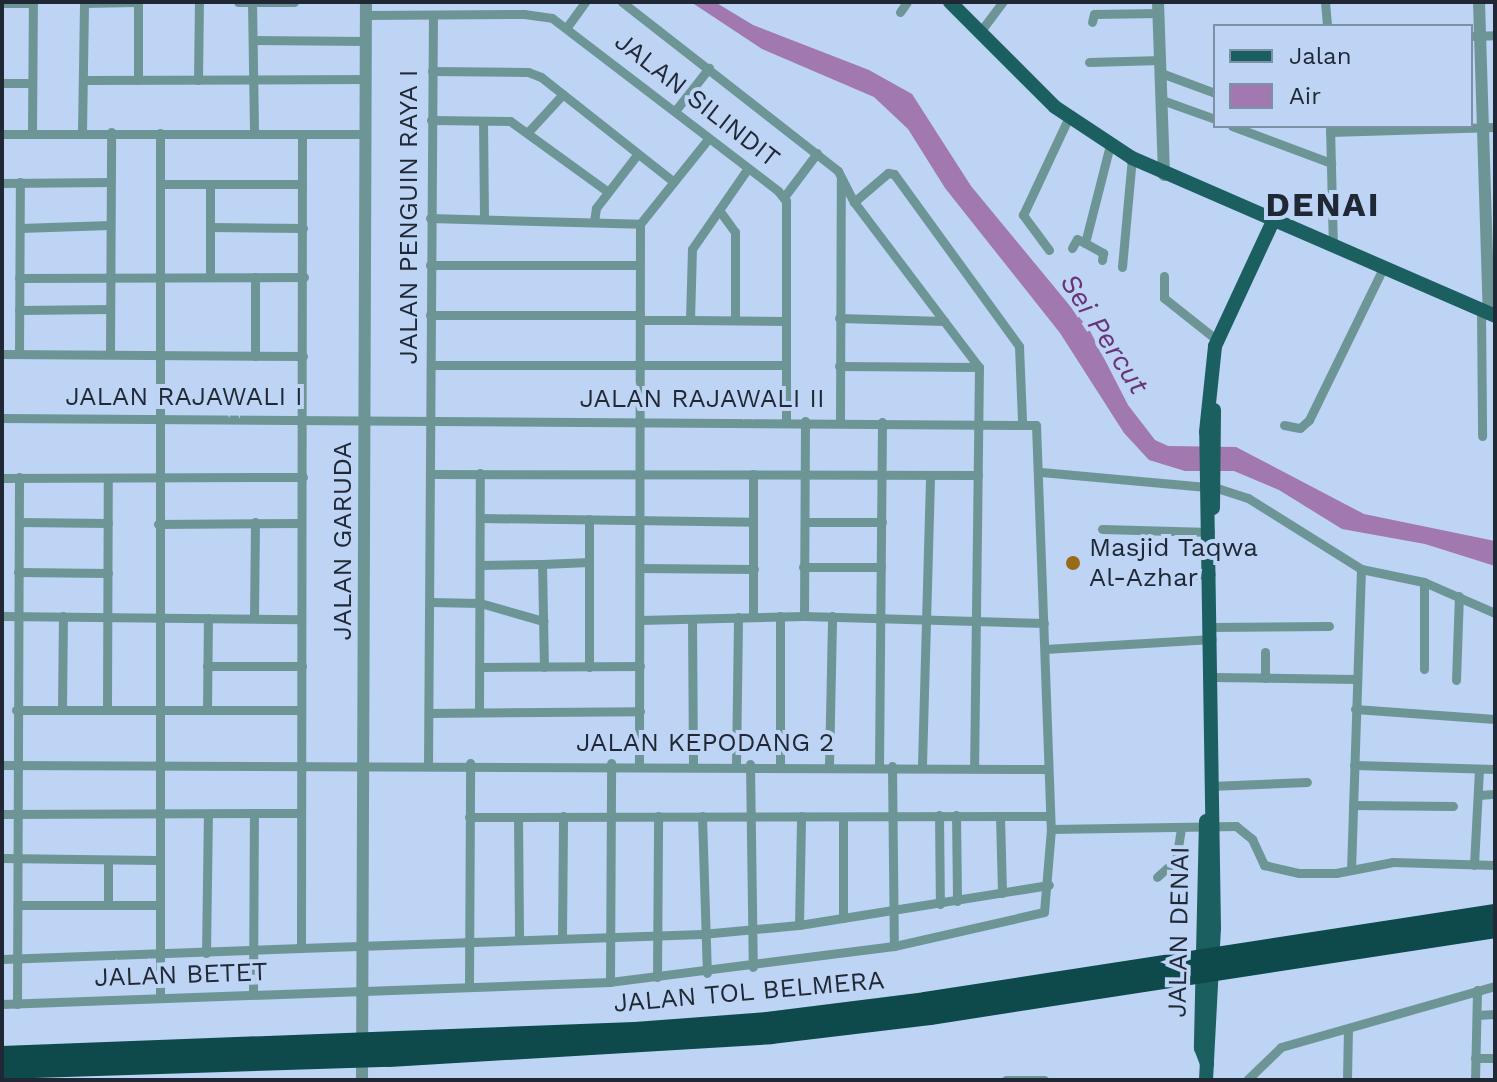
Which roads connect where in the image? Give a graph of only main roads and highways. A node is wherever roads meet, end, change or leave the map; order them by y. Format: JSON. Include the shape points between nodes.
{"nodes":[{"id":1,"x":955,"y":4,"type":"edge"},
{"id":2,"x":1273,"y":221,"type":"junction"},
{"id":3,"x":1488,"y":313,"type":"edge"},
{"id":4,"x":1495,"y":913,"type":"edge"},
{"id":5,"x":1495,"y":929,"type":"edge"},
{"id":6,"x":1238,"y":961,"type":"junction"},
{"id":7,"x":333,"y":1051,"type":"junction"},
{"id":8,"x":2,"y":1055,"type":"edge"},
{"id":9,"x":2,"y":1070,"type":"edge"},
{"id":10,"x":1206,"y":1080,"type":"edge"}],
"edges":[{"from":1,"to":2,"type":"main road","via":[[1069,117],[1110,145],[1164,175]]},
{"from":2,"to":3,"type":"main road"},
{"from":2,"to":10,"type":"main road","name":"JALAN DENAI","via":[[1217,340],[1201,1048]]},
{"from":4,"to":6,"type":"highway","name":"JALAN TOL BELMERA"},
{"from":5,"to":6,"type":"highway","name":"JALAN TOL BELMERA"},
{"from":6,"to":7,"type":"highway","name":"JALAN TOL BELMERA","via":[[771,1035]]},
{"from":7,"to":8,"type":"highway","name":"JALAN TOL BELMERA"},
{"from":7,"to":9,"type":"highway","name":"JALAN TOL BELMERA"}]}
